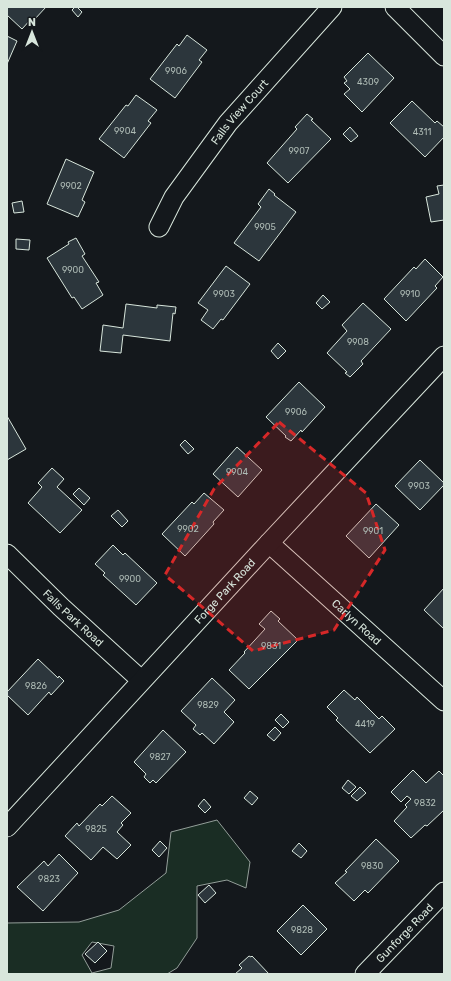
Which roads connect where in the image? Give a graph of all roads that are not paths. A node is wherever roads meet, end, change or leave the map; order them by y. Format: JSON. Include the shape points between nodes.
{"nodes":[{"id":1,"x":332,"y":7,"type":"edge"},
{"id":2,"x":395,"y":7,"type":"edge"},
{"id":3,"x":444,"y":56,"type":"edge"},
{"id":4,"x":159,"y":227,"type":"dead end"},
{"id":5,"x":444,"y":356,"type":"edge"},
{"id":6,"x":269,"y":542,"type":"junction"},
{"id":7,"x":7,"y":554,"type":"edge"},
{"id":8,"x":141,"y":680,"type":"junction"},
{"id":9,"x":444,"y":701,"type":"edge"},
{"id":10,"x":7,"y":827,"type":"edge"},
{"id":11,"x":444,"y":892,"type":"edge"},
{"id":12,"x":365,"y":974,"type":"edge"}],
"edges":[{"from":1,"to":4,"type":"street","name":"Falls View Court","via":[[228,123],[174,197]]},
{"from":2,"to":3,"type":"street"},
{"from":5,"to":6,"type":"street","name":"Forge Park Road"},
{"from":6,"to":8,"type":"street","name":"Forge Park Road"},
{"from":6,"to":9,"type":"street","name":"Carlyn Road"},
{"from":7,"to":8,"type":"street","name":"Falls Park Road"},
{"from":8,"to":10,"type":"street","name":"Forge Park Road"},
{"from":11,"to":12,"type":"street","name":"Gunforge Road"}]}
